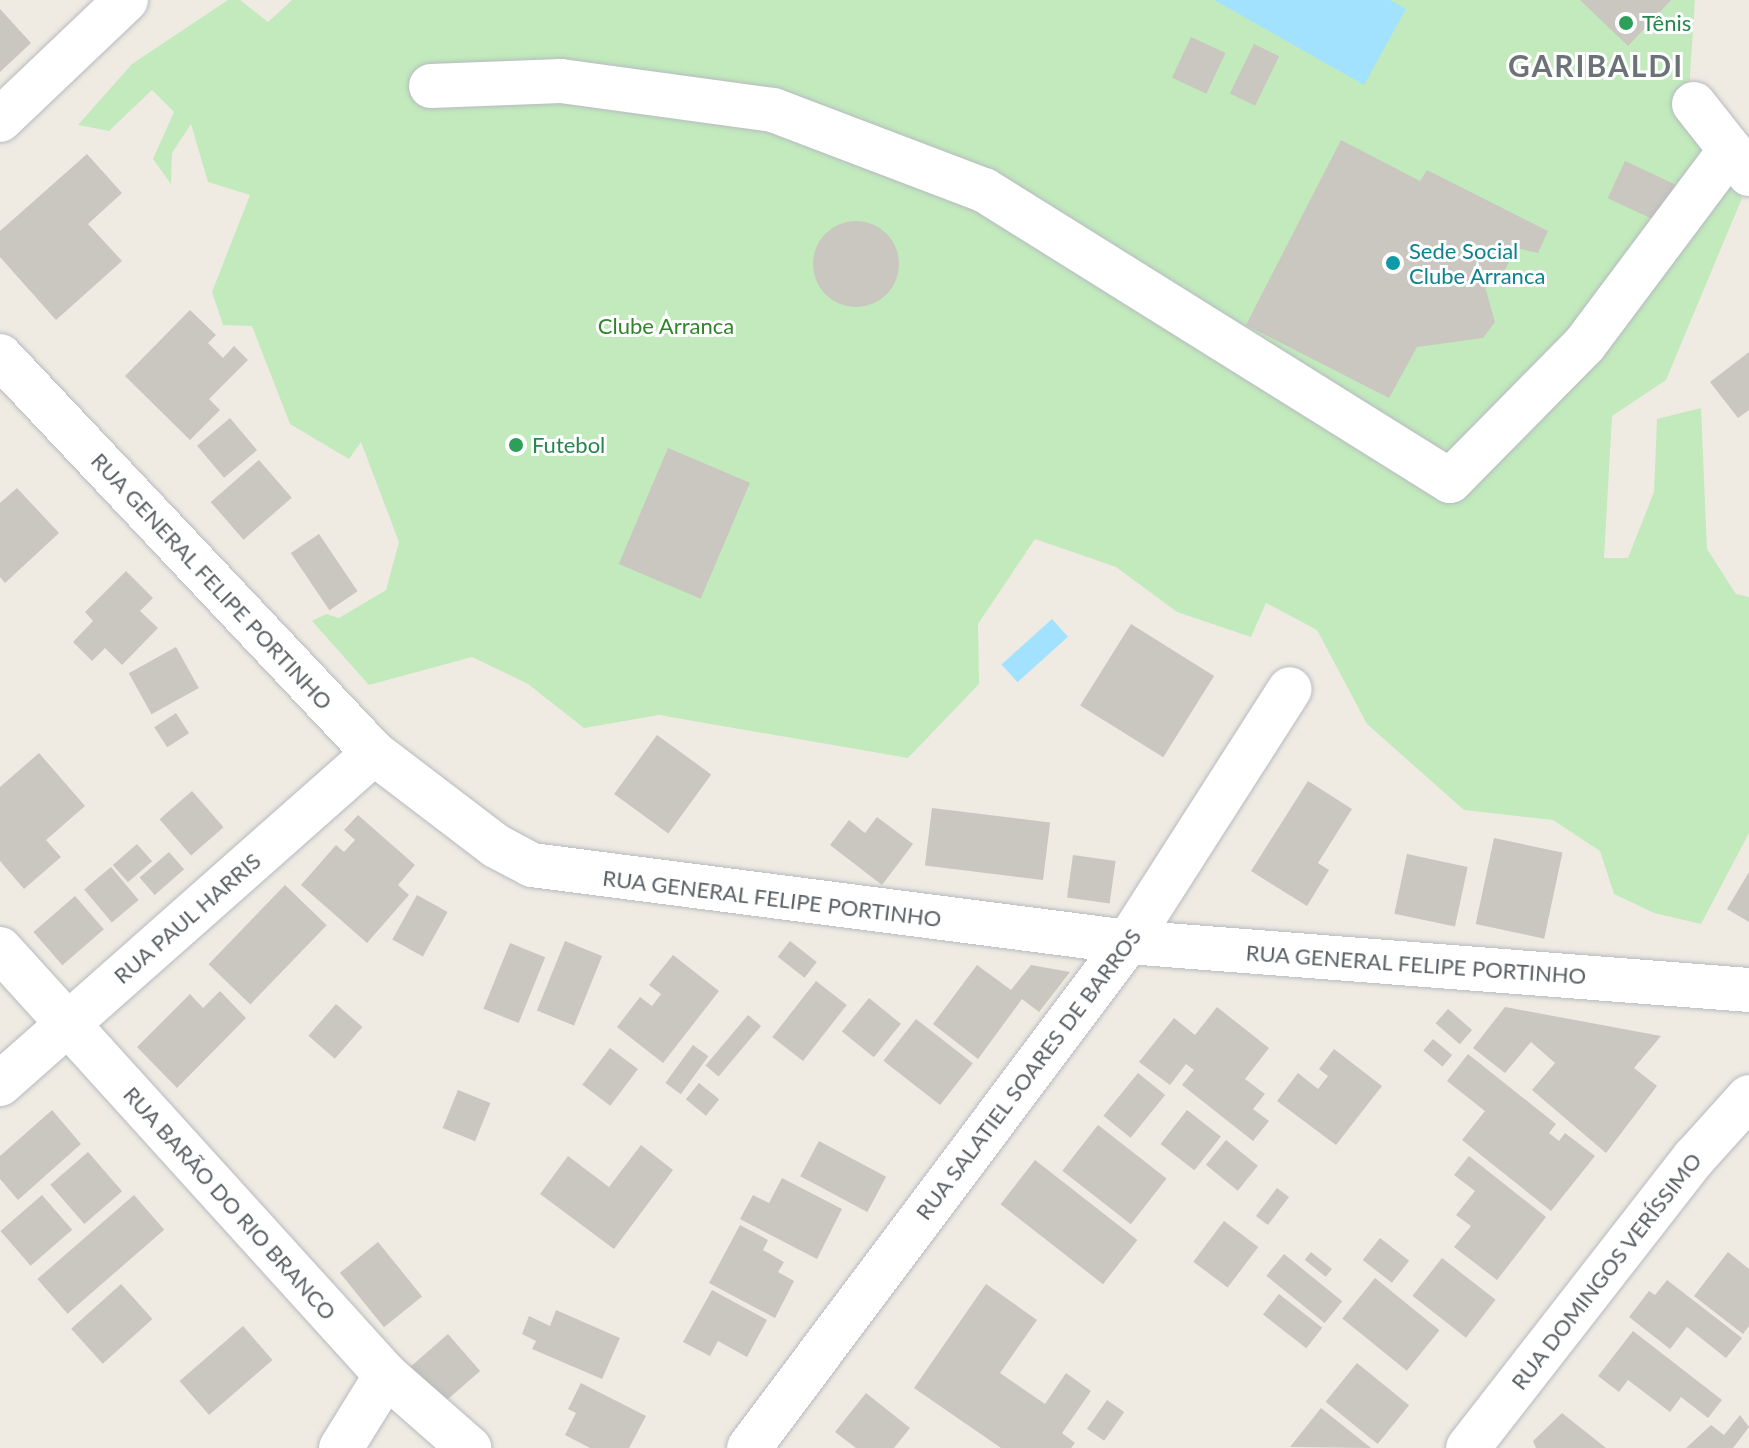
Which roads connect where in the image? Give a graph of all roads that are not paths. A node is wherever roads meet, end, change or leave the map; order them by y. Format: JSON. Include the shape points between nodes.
{"nodes":[{"id":1,"x":126,"y":0,"type":"edge"},
{"id":2,"x":431,"y":86,"type":"dead end"},
{"id":3,"x":1694,"y":104,"type":"dead end"},
{"id":4,"x":0,"y":120,"type":"edge"},
{"id":5,"x":1740,"y":162,"type":"edge"},
{"id":6,"x":0,"y":356,"type":"edge"},
{"id":7,"x":1290,"y":689,"type":"dead end"},
{"id":8,"x":374,"y":753,"type":"junction"},
{"id":9,"x":1128,"y":942,"type":"junction"},
{"id":10,"x":0,"y":949,"type":"edge"},
{"id":11,"x":1749,"y":990,"type":"edge"},
{"id":12,"x":66,"y":1025,"type":"junction"},
{"id":13,"x":0,"y":1084,"type":"edge"},
{"id":14,"x":1749,"y":1097,"type":"edge"},
{"id":15,"x":386,"y":1375,"type":"junction"},
{"id":16,"x":341,"y":1448,"type":"edge"},
{"id":17,"x":469,"y":1448,"type":"edge"},
{"id":18,"x":749,"y":1448,"type":"edge"},
{"id":19,"x":1468,"y":1448,"type":"edge"}],
"edges":[{"from":1,"to":4,"type":"street"},
{"from":2,"to":5,"type":"street","via":[[561,81],[773,110],[984,190],[1450,481],[1585,344]]},
{"from":3,"to":5,"type":"street"},
{"from":6,"to":8,"type":"street","name":"RUA GENERAL FELIPE PORTINHO"},
{"from":7,"to":9,"type":"street","name":"RUA SALATIEL SOARES DE BARROS"},
{"from":8,"to":9,"type":"street","name":"RUA GENERAL FELIPE PORTINHO","via":[[496,846],[532,865]]},
{"from":8,"to":12,"type":"street","name":"RUA PAUL HARRIS"},
{"from":9,"to":11,"type":"street","name":"RUA GENERAL FELIPE PORTINHO"},
{"from":9,"to":18,"type":"street","name":"RUA SALATIEL SOARES DE BARROS"},
{"from":10,"to":12,"type":"street","name":"RUA BARÃO DO RIO BRANCO"},
{"from":12,"to":13,"type":"street","name":"RUA PAUL HARRIS"},
{"from":12,"to":15,"type":"street","name":"RUA BARÃO DO RIO BRANCO"},
{"from":14,"to":19,"type":"street","name":"RUA DOMINGOS VERÍSSIMO","via":[[1694,1158]]},
{"from":15,"to":16,"type":"street"},
{"from":15,"to":17,"type":"street","name":"RUA BARÃO DO RIO BRANCO"}]}
